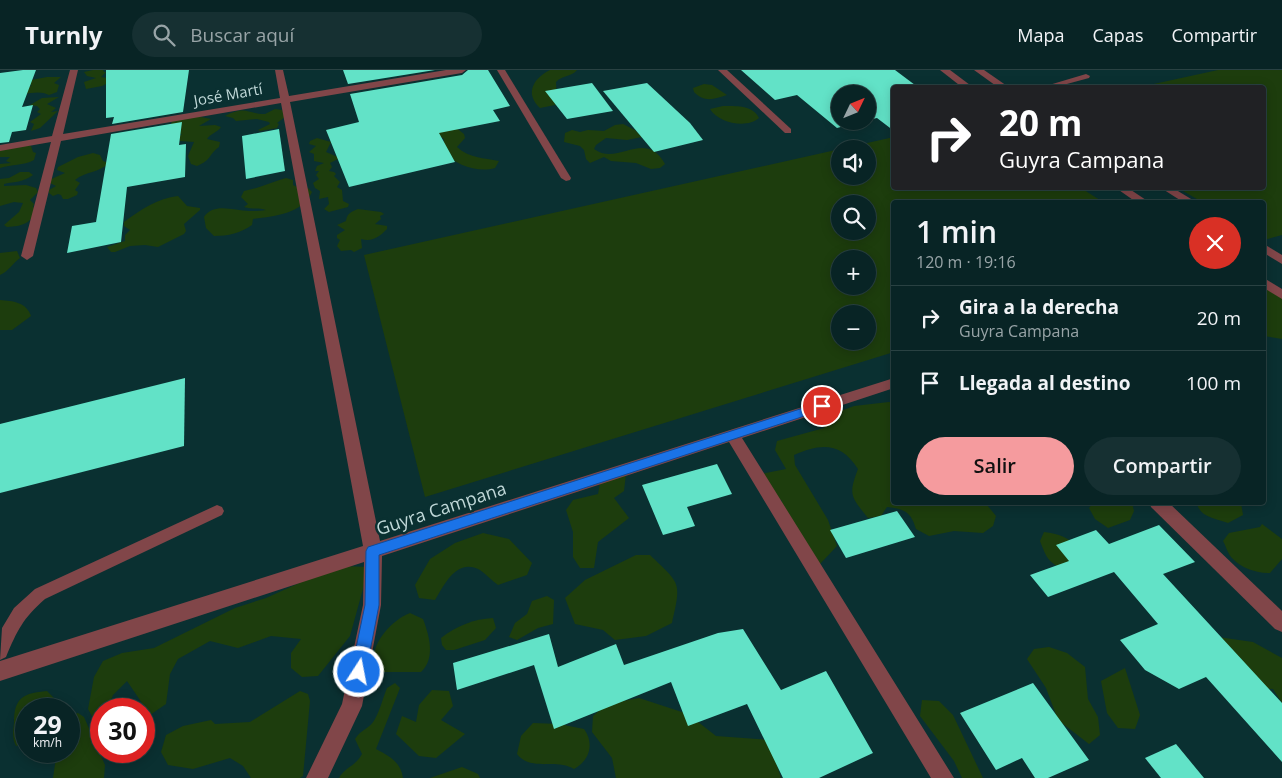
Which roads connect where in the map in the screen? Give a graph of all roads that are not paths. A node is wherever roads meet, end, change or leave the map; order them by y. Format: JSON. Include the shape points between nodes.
{"nodes":[{"id":1,"x":74,"y":70,"type":"edge"},
{"id":2,"x":279,"y":70,"type":"edge"},
{"id":3,"x":462,"y":70,"type":"edge"},
{"id":4,"x":501,"y":70,"type":"edge"},
{"id":5,"x":722,"y":70,"type":"edge"},
{"id":6,"x":944,"y":70,"type":"edge"},
{"id":7,"x":978,"y":70,"type":"edge"},
{"id":8,"x":1086,"y":76,"type":"dead end"},
{"id":9,"x":966,"y":85,"type":"edge"},
{"id":10,"x":1001,"y":85,"type":"edge"},
{"id":11,"x":1053,"y":85,"type":"edge"},
{"id":12,"x":284,"y":100,"type":"junction"},
{"id":13,"x":788,"y":131,"type":"dead end"},
{"id":14,"x":56,"y":138,"type":"junction"},
{"id":15,"x":0,"y":148,"type":"edge"},
{"id":16,"x":566,"y":178,"type":"dead end"},
{"id":17,"x":1124,"y":190,"type":"edge"},
{"id":18,"x":1169,"y":190,"type":"edge"},
{"id":19,"x":1140,"y":200,"type":"edge"},
{"id":20,"x":1187,"y":200,"type":"edge"},
{"id":21,"x":1266,"y":249,"type":"edge"},
{"id":22,"x":27,"y":256,"type":"dead end"},
{"id":23,"x":1281,"y":259,"type":"edge"},
{"id":24,"x":1266,"y":263,"type":"edge"},
{"id":25,"x":1266,"y":283,"type":"edge"},
{"id":26,"x":1282,"y":295,"type":"edge"},
{"id":27,"x":891,"y":384,"type":"edge"},
{"id":28,"x":732,"y":435,"type":"junction"},
{"id":29,"x":1160,"y":505,"type":"edge"},
{"id":30,"x":217,"y":511,"type":"dead end"},
{"id":31,"x":373,"y":551,"type":"junction"},
{"id":32,"x":1282,"y":623,"type":"edge"},
{"id":33,"x":0,"y":652,"type":"edge"},
{"id":34,"x":0,"y":671,"type":"edge"},
{"id":35,"x":317,"y":778,"type":"edge"},
{"id":36,"x":943,"y":778,"type":"edge"}],
"edges":[{"from":1,"to":14,"type":"street"},
{"from":2,"to":12,"type":"street"},
{"from":3,"to":12,"type":"street","name":"José Martí"},
{"from":4,"to":16,"type":"street"},
{"from":5,"to":13,"type":"street"},
{"from":6,"to":9,"type":"street"},
{"from":7,"to":10,"type":"street"},
{"from":8,"to":11,"type":"lane"},
{"from":12,"to":14,"type":"street","name":"José Martí"},
{"from":12,"to":31,"type":"street"},
{"from":14,"to":15,"type":"street","name":"José Martí"},
{"from":14,"to":22,"type":"street"},
{"from":17,"to":19,"type":"street"},
{"from":18,"to":20,"type":"street"},
{"from":21,"to":23,"type":"street"},
{"from":23,"to":24,"type":"street"},
{"from":25,"to":26,"type":"street"},
{"from":27,"to":28,"type":"street","name":"Guyra Campana"},
{"from":28,"to":31,"type":"street","name":"Guyra Campana"},
{"from":28,"to":36,"type":"street"},
{"from":29,"to":32,"type":"street"},
{"from":30,"to":33,"type":"lane","via":[[40,594],[21,609]]},
{"from":31,"to":34,"type":"street","name":"Guyra Campana"},
{"from":31,"to":35,"type":"street","via":[[372,605],[352,706]]}]}
